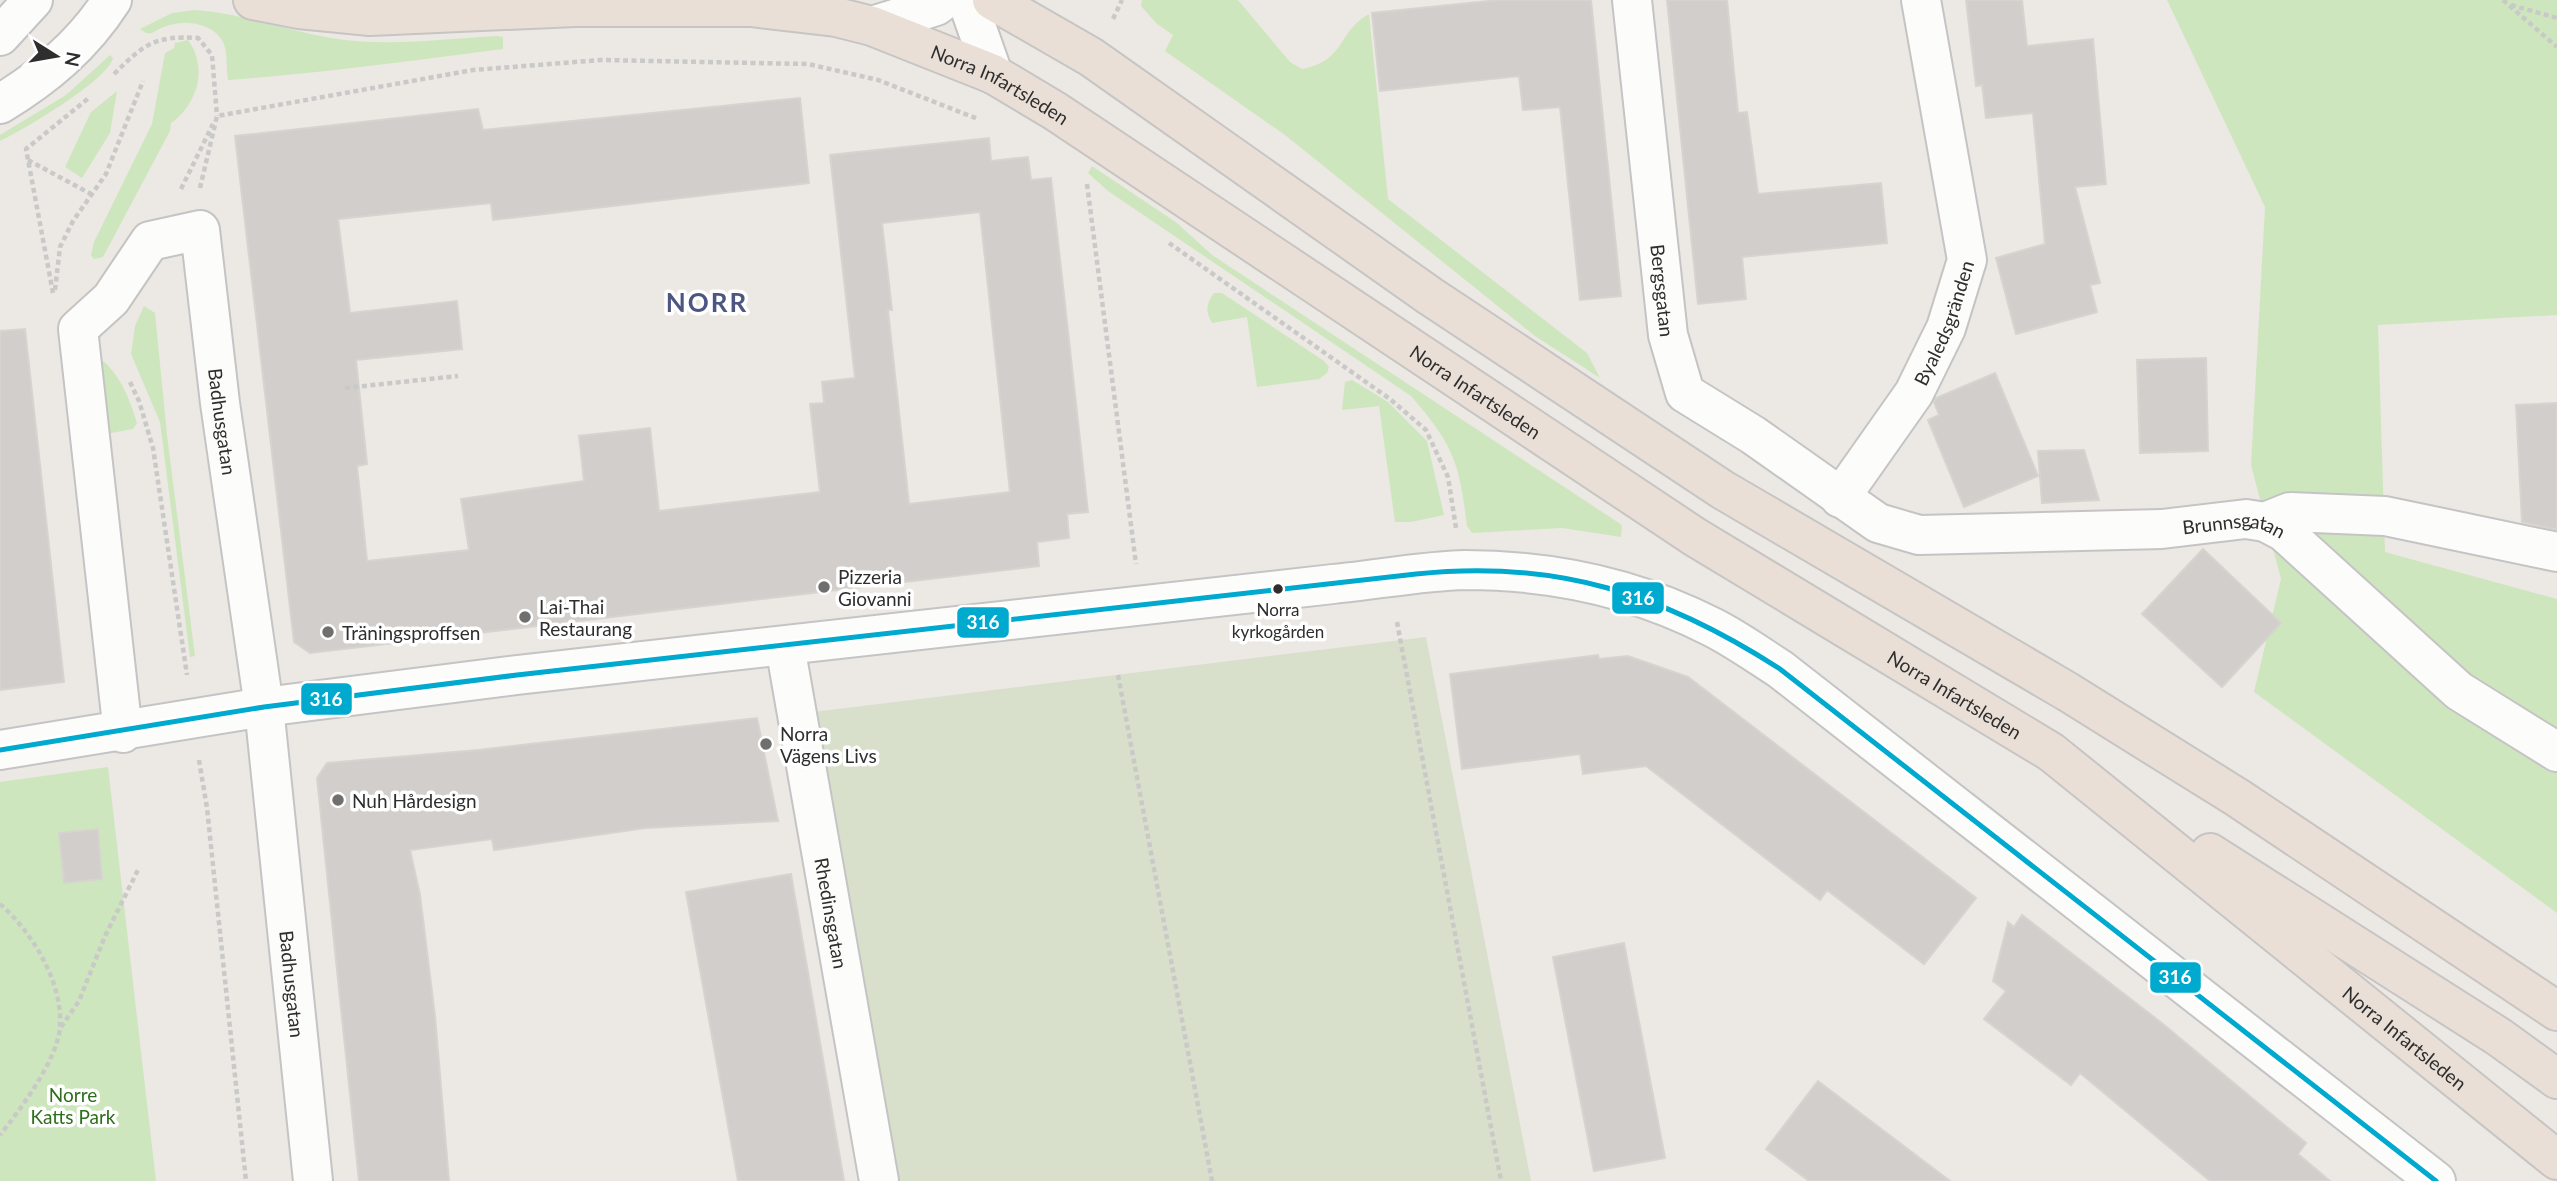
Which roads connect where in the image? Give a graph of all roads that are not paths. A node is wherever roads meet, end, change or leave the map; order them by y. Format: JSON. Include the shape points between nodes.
{"nodes":[{"id":1,"x":33,"y":0,"type":"edge"},
{"id":2,"x":113,"y":0,"type":"edge"},
{"id":3,"x":253,"y":0,"type":"edge"},
{"id":4,"x":944,"y":0,"type":"edge"},
{"id":5,"x":967,"y":0,"type":"edge"},
{"id":6,"x":992,"y":0,"type":"edge"},
{"id":7,"x":1632,"y":0,"type":"edge"},
{"id":8,"x":1921,"y":0,"type":"edge"},
{"id":9,"x":872,"y":26,"type":"junction"},
{"id":10,"x":0,"y":36,"type":"edge"},
{"id":11,"x":993,"y":74,"type":"junction"},
{"id":12,"x":0,"y":104,"type":"edge"},
{"id":13,"x":1840,"y":498,"type":"junction"},
{"id":14,"x":2265,"y":522,"type":"junction"},
{"id":15,"x":2557,"y":552,"type":"edge"},
{"id":16,"x":785,"y":646,"type":"junction"},
{"id":17,"x":264,"y":707,"type":"junction"},
{"id":18,"x":123,"y":733,"type":"junction"},
{"id":19,"x":0,"y":750,"type":"edge"},
{"id":20,"x":2051,"y":751,"type":"junction"},
{"id":21,"x":2557,"y":752,"type":"edge"},
{"id":22,"x":2557,"y":1011,"type":"edge"},
{"id":23,"x":2557,"y":1079,"type":"edge"},
{"id":24,"x":2557,"y":1160,"type":"edge"},
{"id":25,"x":313,"y":1181,"type":"edge"},
{"id":26,"x":879,"y":1181,"type":"edge"},
{"id":27,"x":2436,"y":1181,"type":"edge"}],
"edges":[{"from":1,"to":10,"type":"street"},
{"from":2,"to":12,"type":"street","via":[[73,51]]},
{"from":3,"to":9,"type":"highway","name":"Norra Infartsleden","via":[[370,16],[751,7]]},
{"from":4,"to":9,"type":"street"},
{"from":5,"to":11,"type":"street"},
{"from":6,"to":22,"type":"highway","via":[[1091,57],[1430,296],[1723,490],[2068,692],[2238,798]]},
{"from":7,"to":13,"type":"street","name":"Bergsgatan","via":[[1668,335],[1685,393],[1754,435]]},
{"from":8,"to":13,"type":"street","name":"Byaledsgränden","via":[[1967,260],[1946,328],[1914,393]]},
{"from":9,"to":11,"type":"highway","name":"Norra Infartsleden"},
{"from":11,"to":20,"type":"highway","name":"Norra Infartsleden","via":[[1695,537]]},
{"from":13,"to":14,"type":"street","name":"Brunnsgatan","via":[[1878,523],[1919,536],[2162,529],[2246,519]]},
{"from":14,"to":15,"type":"street","via":[[2290,512],[2385,516]]},
{"from":14,"to":21,"type":"street","name":"Brunnsgatan","via":[[2293,540],[2459,691]]},
{"from":16,"to":17,"type":"street"},
{"from":16,"to":26,"type":"street","name":"Rhedinsgatan"},
{"from":16,"to":27,"type":"street","via":[[1462,570],[1538,572],[1632,593],[1712,627],[1780,669]]},
{"from":17,"to":18,"type":"street"},
{"from":17,"to":18,"type":"street","name":"Badhusgatan","via":[[200,230],[150,241],[111,299],[79,329]]},
{"from":17,"to":25,"type":"street","name":"Badhusgatan"},
{"from":18,"to":19,"type":"street"},
{"from":20,"to":23,"type":"highway","via":[[2499,1037]]},
{"from":20,"to":24,"type":"highway","name":"Norra Infartsleden"}]}
